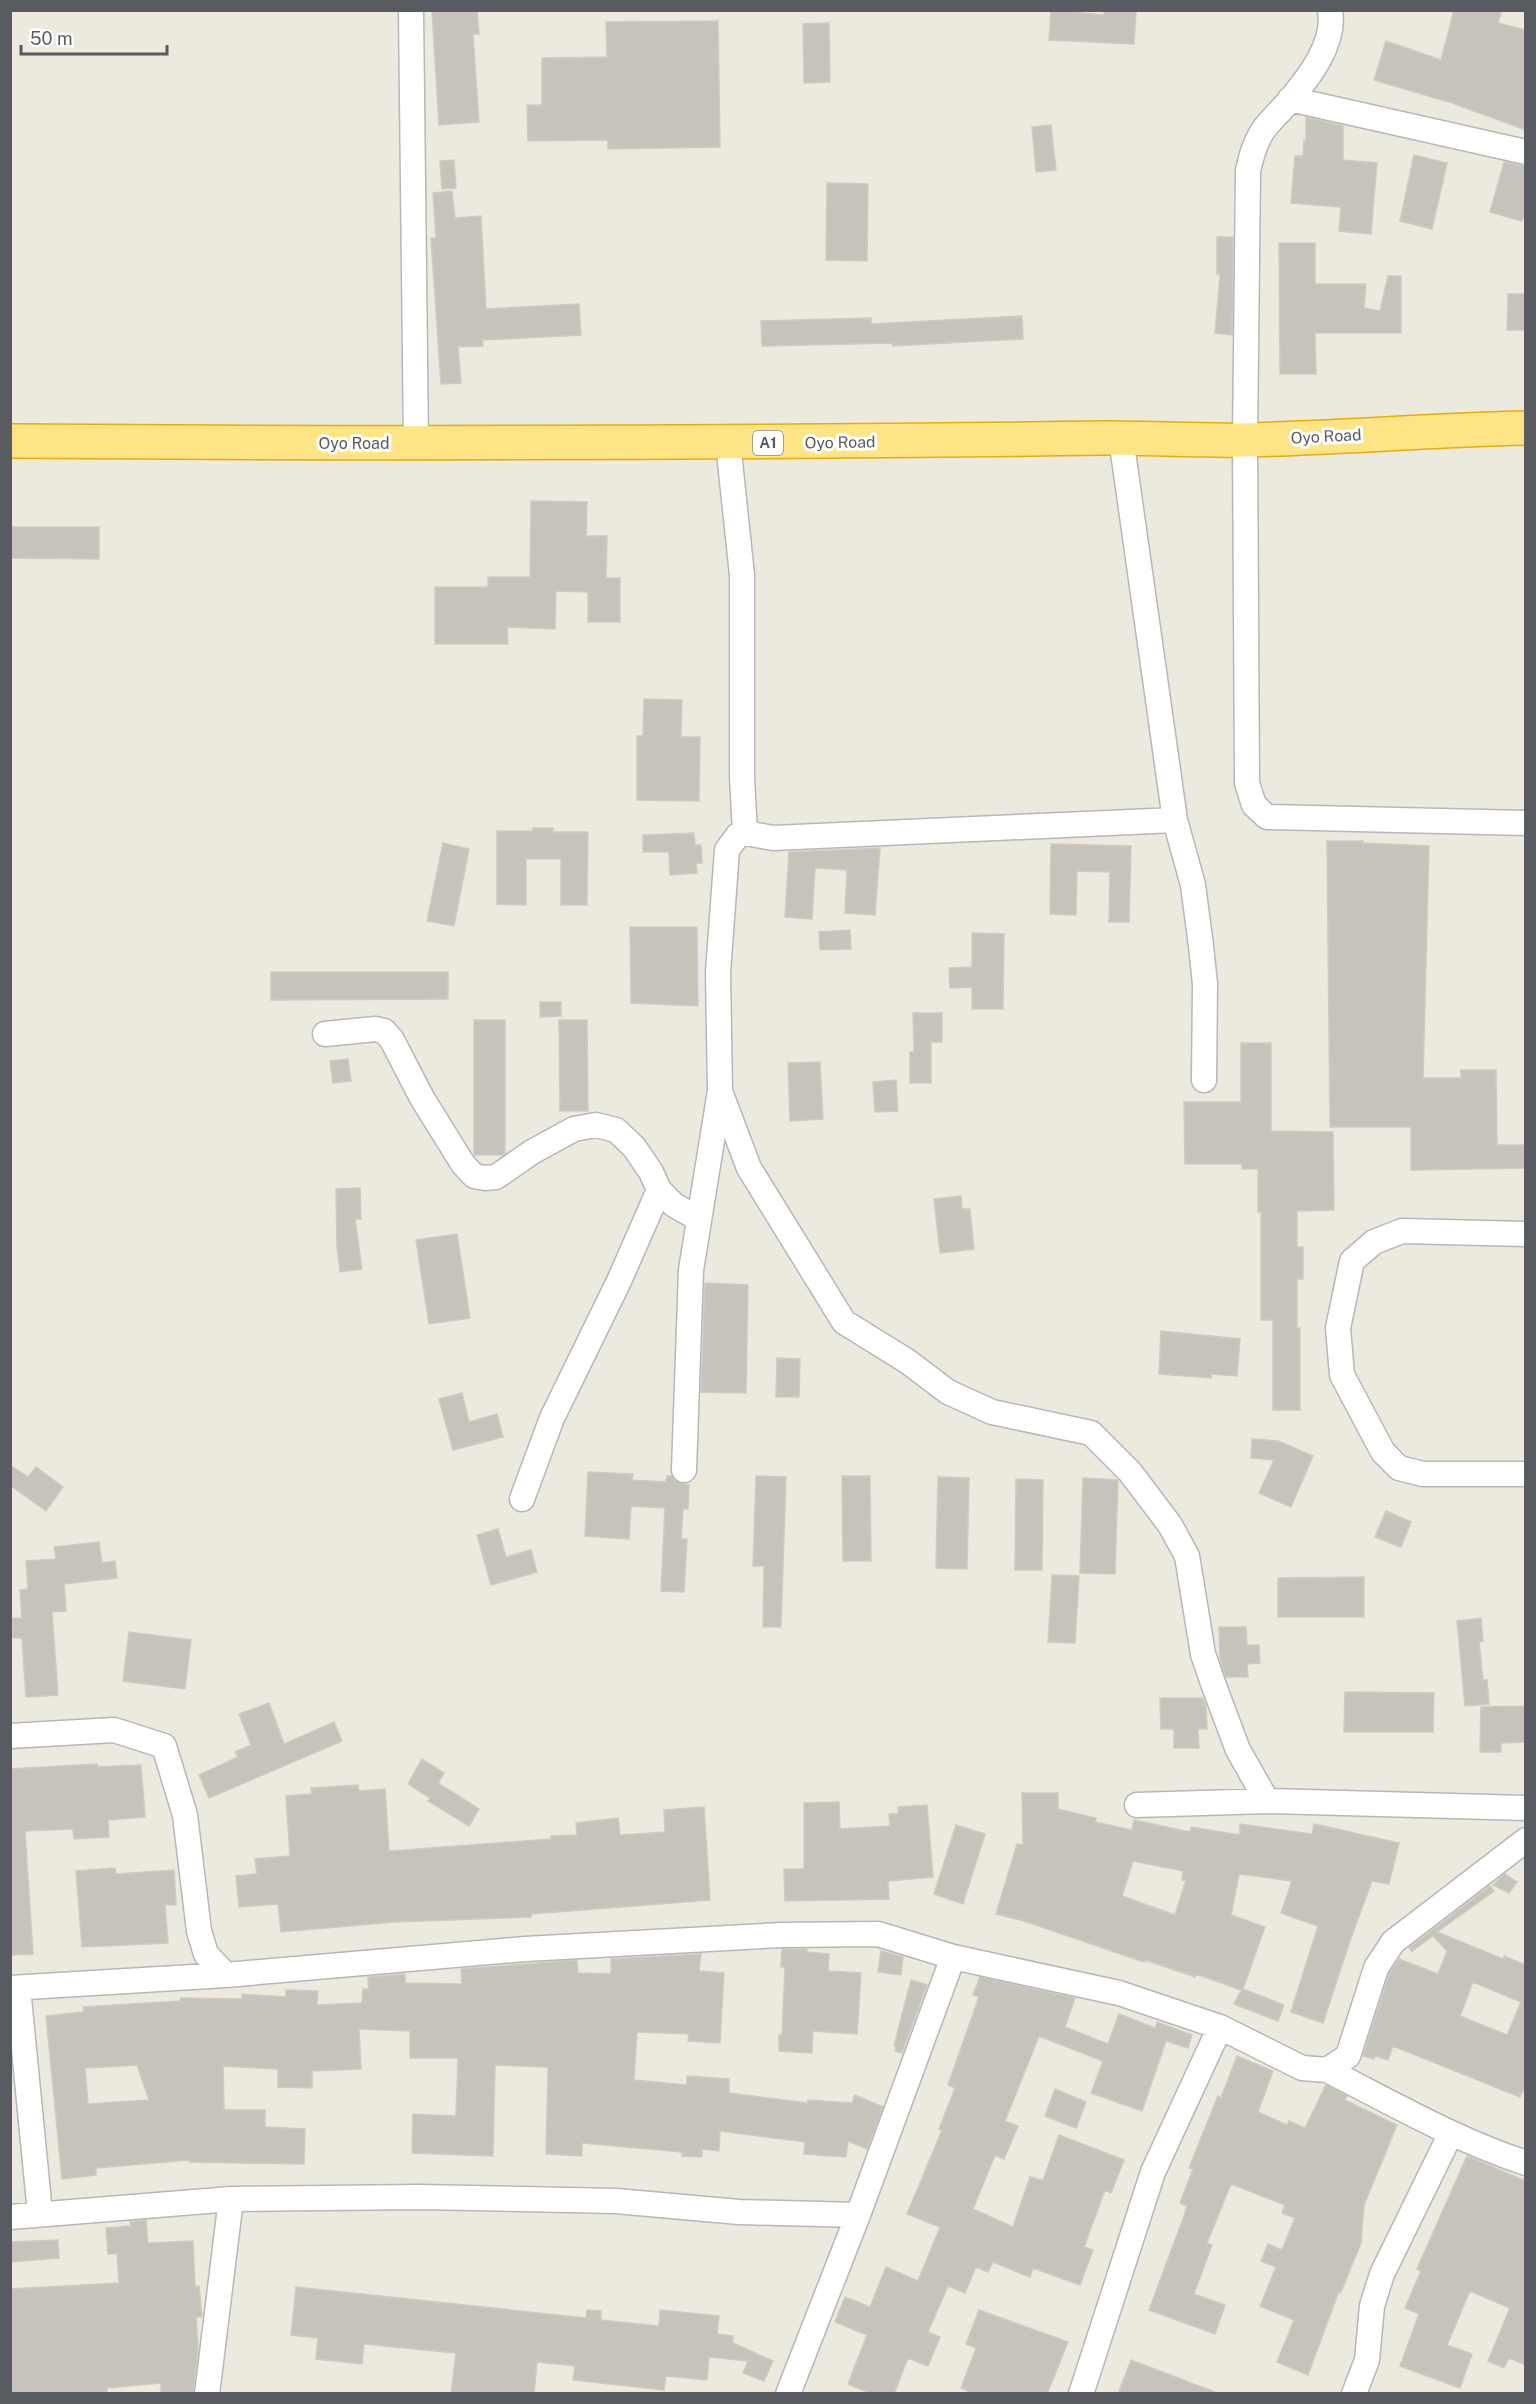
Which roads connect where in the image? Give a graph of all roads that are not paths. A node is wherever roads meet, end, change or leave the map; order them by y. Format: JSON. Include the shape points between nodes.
{"nodes":[{"id":1,"x":411,"y":10,"type":"edge"},
{"id":2,"x":1330,"y":10,"type":"edge"},
{"id":3,"x":1290,"y":99,"type":"junction"},
{"id":4,"x":1526,"y":153,"type":"edge"},
{"id":5,"x":1526,"y":428,"type":"edge"},
{"id":6,"x":1121,"y":438,"type":"junction"},
{"id":7,"x":1245,"y":440,"type":"junction"},
{"id":8,"x":10,"y":441,"type":"edge"},
{"id":9,"x":728,"y":443,"type":"junction"},
{"id":10,"x":416,"y":444,"type":"junction"},
{"id":11,"x":1175,"y":820,"type":"junction"},
{"id":12,"x":1526,"y":823,"type":"edge"},
{"id":13,"x":745,"y":833,"type":"junction"},
{"id":14,"x":325,"y":1034,"type":"dead end"},
{"id":15,"x":1204,"y":1080,"type":"dead end"},
{"id":16,"x":720,"y":1092,"type":"junction"},
{"id":17,"x":659,"y":1190,"type":"junction"},
{"id":18,"x":699,"y":1219,"type":"junction"},
{"id":19,"x":1526,"y":1234,"type":"edge"},
{"id":20,"x":684,"y":1470,"type":"dead end"},
{"id":21,"x":1526,"y":1474,"type":"edge"},
{"id":22,"x":522,"y":1498,"type":"dead end"},
{"id":23,"x":10,"y":1736,"type":"edge"},
{"id":24,"x":1268,"y":1801,"type":"junction"},
{"id":25,"x":1137,"y":1805,"type":"dead end"},
{"id":26,"x":1526,"y":1808,"type":"edge"},
{"id":27,"x":1526,"y":1840,"type":"edge"},
{"id":28,"x":953,"y":1957,"type":"junction"},
{"id":29,"x":226,"y":1975,"type":"junction"},
{"id":30,"x":14,"y":1988,"type":"edge"},
{"id":31,"x":1220,"y":2027,"type":"junction"},
{"id":32,"x":1328,"y":2070,"type":"junction"},
{"id":33,"x":1451,"y":2133,"type":"junction"},
{"id":34,"x":1526,"y":2163,"type":"edge"},
{"id":35,"x":231,"y":2199,"type":"junction"},
{"id":36,"x":40,"y":2213,"type":"junction"},
{"id":37,"x":858,"y":2215,"type":"junction"},
{"id":38,"x":10,"y":2217,"type":"edge"},
{"id":39,"x":207,"y":2394,"type":"edge"},
{"id":40,"x":788,"y":2394,"type":"edge"},
{"id":41,"x":1081,"y":2394,"type":"edge"},
{"id":42,"x":1354,"y":2394,"type":"edge"}],
"edges":[{"from":1,"to":10,"type":"street"},
{"from":2,"to":3,"type":"street","via":[[1331,36]]},
{"from":3,"to":4,"type":"street"},
{"from":3,"to":7,"type":"street","via":[[1263,130],[1248,171]]},
{"from":5,"to":7,"type":"highway","name":"Oyo Road","number":"A1"},
{"from":6,"to":7,"type":"highway","name":"Oyo Road","number":"A1"},
{"from":6,"to":9,"type":"highway","name":"Oyo Road","number":"A1"},
{"from":6,"to":11,"type":"street"},
{"from":7,"to":12,"type":"street","via":[[1247,783],[1254,805],[1267,817]]},
{"from":8,"to":10,"type":"highway","name":"Oyo Road","number":"A1"},
{"from":9,"to":10,"type":"highway","name":"Oyo Road","number":"A1"},
{"from":9,"to":13,"type":"street","via":[[742,575]]},
{"from":11,"to":13,"type":"street","via":[[774,838]]},
{"from":11,"to":15,"type":"street","via":[[1193,885],[1201,946],[1205,984]]},
{"from":13,"to":16,"type":"street","via":[[738,835],[727,850],[718,972]]},
{"from":14,"to":17,"type":"street","via":[[384,1031],[422,1098],[474,1176],[496,1177],[574,1129],[596,1125],[616,1130],[634,1147]]},
{"from":16,"to":18,"type":"street"},
{"from":16,"to":24,"type":"street","via":[[749,1168],[844,1322],[948,1392],[992,1412],[1091,1433],[1130,1472],[1170,1525],[1186,1556],[1203,1654],[1238,1750]]},
{"from":17,"to":18,"type":"street"},
{"from":17,"to":22,"type":"street","via":[[552,1418]]},
{"from":18,"to":20,"type":"street","via":[[691,1270]]},
{"from":19,"to":21,"type":"street","via":[[1402,1231],[1374,1242],[1352,1261],[1338,1328],[1342,1375],[1383,1452],[1399,1468],[1423,1474]]},
{"from":23,"to":29,"type":"street","via":[[114,1730],[164,1746],[185,1815],[199,1931],[206,1954]]},
{"from":24,"to":25,"type":"street"},
{"from":24,"to":26,"type":"street"},
{"from":27,"to":32,"type":"street","via":[[1393,1942],[1376,1968],[1348,2056]]},
{"from":28,"to":29,"type":"street","via":[[878,1934],[781,1935],[525,1949]]},
{"from":28,"to":31,"type":"street","via":[[1119,1993]]},
{"from":28,"to":37,"type":"street"},
{"from":29,"to":30,"type":"street"},
{"from":30,"to":36,"type":"street"},
{"from":31,"to":32,"type":"street","via":[[1302,2068]]},
{"from":31,"to":41,"type":"street","via":[[1153,2172]]},
{"from":32,"to":33,"type":"street"},
{"from":33,"to":34,"type":"street"},
{"from":33,"to":42,"type":"street","via":[[1382,2274],[1372,2306],[1367,2360]]},
{"from":35,"to":36,"type":"street"},
{"from":35,"to":37,"type":"street","via":[[604,2200],[739,2212]]},
{"from":35,"to":39,"type":"street"},
{"from":36,"to":38,"type":"street"},
{"from":37,"to":40,"type":"street"}]}
